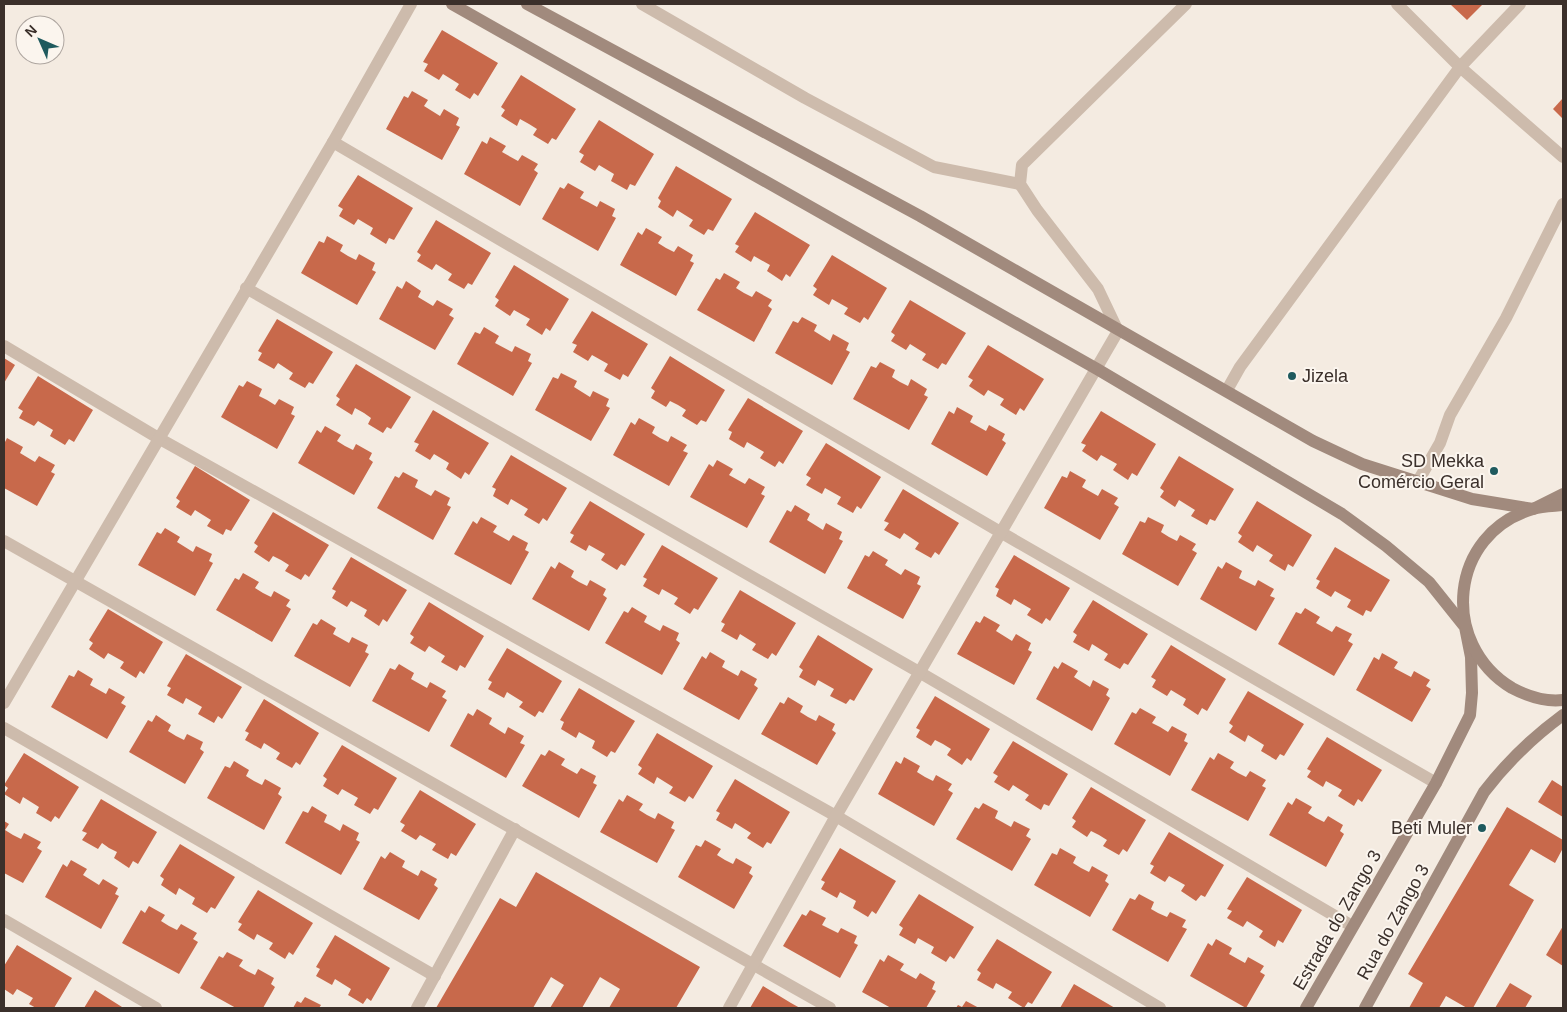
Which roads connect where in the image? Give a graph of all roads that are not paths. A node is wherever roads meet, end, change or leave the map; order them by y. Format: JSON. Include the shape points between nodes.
{"nodes":[{"id":1,"x":411,"y":4,"type":"edge"},
{"id":2,"x":452,"y":4,"type":"edge"},
{"id":3,"x":527,"y":4,"type":"edge"},
{"id":4,"x":642,"y":4,"type":"edge"},
{"id":5,"x":1186,"y":4,"type":"edge"},
{"id":6,"x":1397,"y":4,"type":"edge"},
{"id":7,"x":1520,"y":4,"type":"edge"},
{"id":8,"x":1460,"y":67,"type":"junction"},
{"id":9,"x":333,"y":142,"type":"junction"},
{"id":10,"x":1563,"y":157,"type":"edge"},
{"id":11,"x":1020,"y":184,"type":"junction"},
{"id":12,"x":1563,"y":204,"type":"edge"},
{"id":13,"x":246,"y":288,"type":"junction"},
{"id":14,"x":1118,"y":331,"type":"junction"},
{"id":15,"x":4,"y":346,"type":"edge"},
{"id":16,"x":1097,"y":369,"type":"junction"},
{"id":17,"x":1226,"y":390,"type":"junction"},
{"id":18,"x":160,"y":438,"type":"junction"},
{"id":19,"x":1417,"y":483,"type":"junction"},
{"id":20,"x":1563,"y":494,"type":"edge"},
{"id":21,"x":1563,"y":505,"type":"edge"},
{"id":22,"x":1533,"y":509,"type":"junction"},
{"id":23,"x":1002,"y":534,"type":"junction"},
{"id":24,"x":4,"y":540,"type":"edge"},
{"id":25,"x":75,"y":583,"type":"junction"},
{"id":26,"x":1465,"y":627,"type":"junction"},
{"id":27,"x":919,"y":672,"type":"junction"},
{"id":28,"x":1563,"y":700,"type":"edge"},
{"id":29,"x":4,"y":703,"type":"edge"},
{"id":30,"x":1563,"y":715,"type":"edge"},
{"id":31,"x":4,"y":728,"type":"edge"},
{"id":32,"x":1436,"y":783,"type":"junction"},
{"id":33,"x":836,"y":816,"type":"junction"},
{"id":34,"x":515,"y":829,"type":"junction"},
{"id":35,"x":4,"y":920,"type":"edge"},
{"id":36,"x":1352,"y":926,"type":"junction"},
{"id":37,"x":753,"y":965,"type":"junction"},
{"id":38,"x":435,"y":976,"type":"junction"},
{"id":39,"x":156,"y":1008,"type":"edge"},
{"id":40,"x":417,"y":1008,"type":"edge"},
{"id":41,"x":729,"y":1008,"type":"edge"},
{"id":42,"x":830,"y":1008,"type":"edge"},
{"id":43,"x":1160,"y":1008,"type":"edge"},
{"id":44,"x":1306,"y":1008,"type":"edge"},
{"id":45,"x":1365,"y":1008,"type":"edge"}],
"edges":[{"from":1,"to":9,"type":"street"},
{"from":2,"to":16,"type":"street"},
{"from":3,"to":14,"type":"street","via":[[920,216]]},
{"from":4,"to":11,"type":"street","via":[[805,98],[934,167]]},
{"from":5,"to":11,"type":"street","via":[[1022,165]]},
{"from":6,"to":8,"type":"street"},
{"from":7,"to":8,"type":"street"},
{"from":8,"to":10,"type":"street"},
{"from":8,"to":17,"type":"street"},
{"from":9,"to":13,"type":"street"},
{"from":9,"to":23,"type":"street"},
{"from":11,"to":14,"type":"street","via":[[1098,289]]},
{"from":12,"to":19,"type":"street"},
{"from":13,"to":18,"type":"street"},
{"from":13,"to":27,"type":"street"},
{"from":14,"to":16,"type":"street"},
{"from":14,"to":17,"type":"street"},
{"from":15,"to":18,"type":"street"},
{"from":16,"to":23,"type":"street"},
{"from":16,"to":26,"type":"street","via":[[1342,514],[1429,582]]},
{"from":17,"to":19,"type":"street","via":[[1313,441],[1362,464]]},
{"from":18,"to":25,"type":"street"},
{"from":18,"to":33,"type":"street"},
{"from":19,"to":22,"type":"street","via":[[1472,499]]},
{"from":20,"to":22,"type":"street"},
{"from":21,"to":22,"type":"street"},
{"from":22,"to":26,"type":"street","via":[[1506,521],[1485,540],[1469,565],[1462,593]]},
{"from":23,"to":27,"type":"street"},
{"from":23,"to":32,"type":"street"},
{"from":24,"to":25,"type":"street"},
{"from":25,"to":29,"type":"street"},
{"from":25,"to":34,"type":"street"},
{"from":26,"to":28,"type":"street","via":[[1475,652],[1495,677],[1523,694]]},
{"from":26,"to":32,"type":"street","name":"Estrada do Zango 3","via":[[1471,657],[1470,715]]},
{"from":27,"to":33,"type":"street"},
{"from":27,"to":36,"type":"street"},
{"from":30,"to":45,"type":"street","name":"Rua do Zango 3","via":[[1504,766],[1484,792]]},
{"from":31,"to":38,"type":"street"},
{"from":32,"to":36,"type":"street","name":"Estrada do Zango 3"},
{"from":33,"to":37,"type":"street"},
{"from":33,"to":43,"type":"street"},
{"from":34,"to":37,"type":"street"},
{"from":34,"to":38,"type":"street"},
{"from":35,"to":39,"type":"street"},
{"from":36,"to":44,"type":"street","name":"Estrada do Zango 3"},
{"from":37,"to":41,"type":"street"},
{"from":37,"to":42,"type":"street"},
{"from":38,"to":40,"type":"street"}]}
